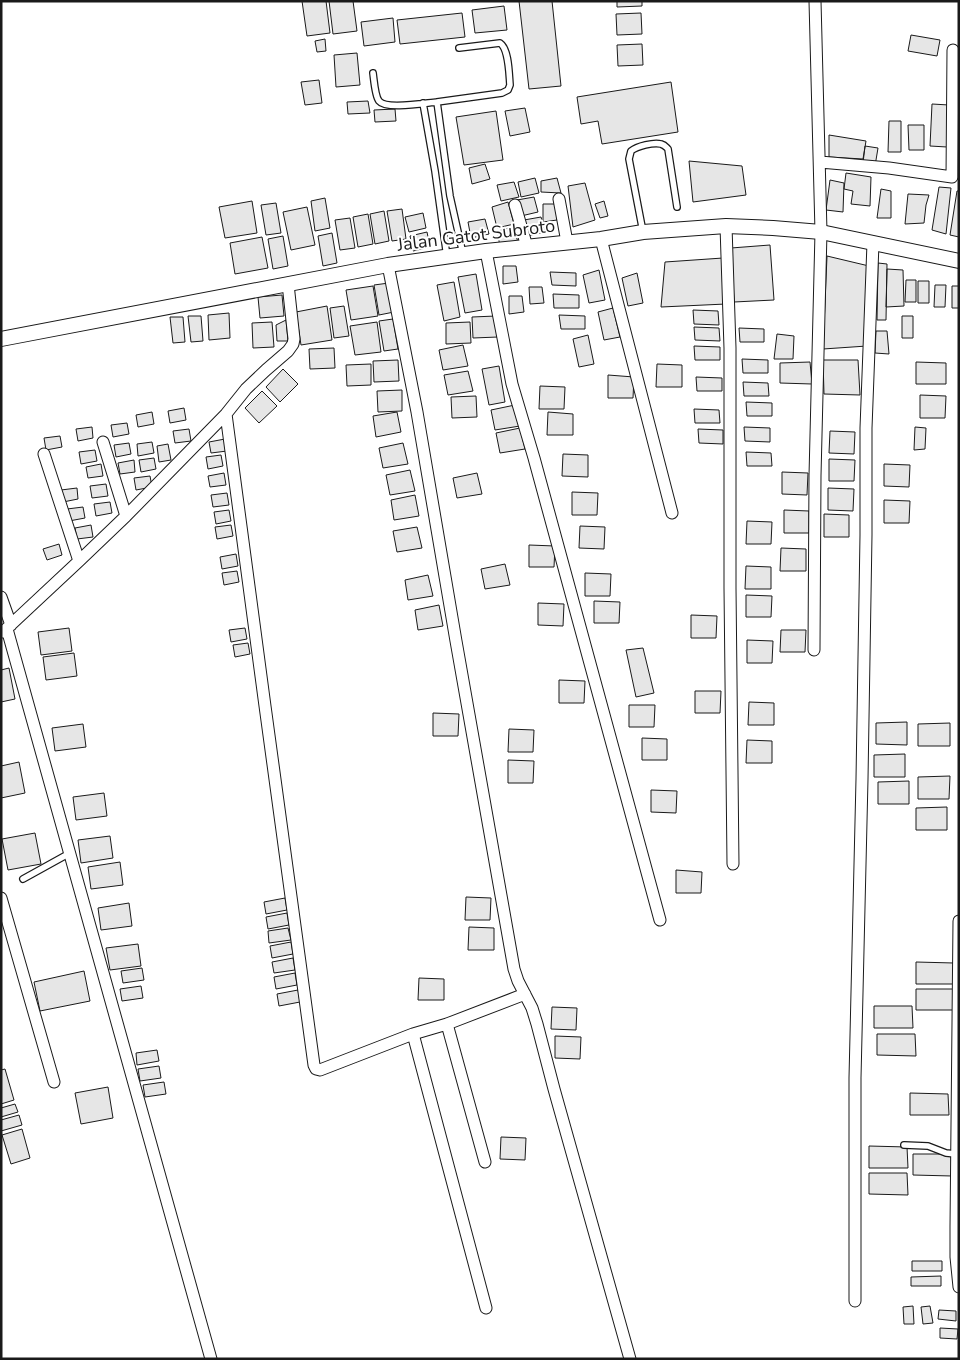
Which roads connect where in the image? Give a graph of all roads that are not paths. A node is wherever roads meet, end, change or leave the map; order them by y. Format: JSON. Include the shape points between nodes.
{"nodes":[{"id":1,"x":815,"y":1,"type":"edge"},
{"id":2,"x":459,"y":48,"type":"dead end"},
{"id":3,"x":953,"y":50,"type":"dead end"},
{"id":4,"x":373,"y":74,"type":"dead end"},
{"id":5,"x":437,"y":102,"type":"junction"},
{"id":6,"x":422,"y":103,"type":"junction"},
{"id":7,"x":956,"y":130,"type":"edge"},
{"id":8,"x":820,"y":162,"type":"junction"},
{"id":9,"x":956,"y":178,"type":"edge"},
{"id":10,"x":559,"y":199,"type":"dead end"},
{"id":11,"x":515,"y":204,"type":"dead end"},
{"id":12,"x":677,"y":206,"type":"dead end"},
{"id":13,"x":726,"y":226,"type":"junction"},
{"id":14,"x":643,"y":232,"type":"junction"},
{"id":15,"x":821,"y":232,"type":"junction"},
{"id":16,"x":601,"y":238,"type":"junction"},
{"id":17,"x":567,"y":242,"type":"junction"},
{"id":18,"x":873,"y":243,"type":"junction"},
{"id":19,"x":527,"y":247,"type":"junction"},
{"id":20,"x":486,"y":251,"type":"junction"},
{"id":21,"x":462,"y":254,"type":"junction"},
{"id":22,"x":447,"y":257,"type":"junction"},
{"id":23,"x":959,"y":261,"type":"edge"},
{"id":24,"x":388,"y":264,"type":"junction"},
{"id":25,"x":288,"y":284,"type":"junction"},
{"id":26,"x":1,"y":339,"type":"edge"},
{"id":27,"x":226,"y":414,"type":"junction"},
{"id":28,"x":103,"y":442,"type":"dead end"},
{"id":29,"x":44,"y":454,"type":"dead end"},
{"id":30,"x":672,"y":513,"type":"dead end"},
{"id":31,"x":126,"y":516,"type":"junction"},
{"id":32,"x":79,"y":561,"type":"junction"},
{"id":33,"x":1,"y":597,"type":"edge"},
{"id":34,"x":7,"y":629,"type":"edge"},
{"id":35,"x":814,"y":650,"type":"dead end"},
{"id":36,"x":70,"y":853,"type":"junction"},
{"id":37,"x":733,"y":864,"type":"dead end"},
{"id":38,"x":23,"y":879,"type":"dead end"},
{"id":39,"x":1,"y":898,"type":"edge"},
{"id":40,"x":660,"y":920,"type":"dead end"},
{"id":41,"x":959,"y":922,"type":"edge"},
{"id":42,"x":525,"y":994,"type":"junction"},
{"id":43,"x":447,"y":1024,"type":"junction"},
{"id":44,"x":414,"y":1034,"type":"junction"},
{"id":45,"x":54,"y":1082,"type":"dead end"},
{"id":46,"x":904,"y":1145,"type":"dead end"},
{"id":47,"x":956,"y":1154,"type":"junction"},
{"id":48,"x":484,"y":1162,"type":"dead end"},
{"id":49,"x":959,"y":1287,"type":"edge"},
{"id":50,"x":855,"y":1301,"type":"dead end"},
{"id":51,"x":486,"y":1308,"type":"dead end"},
{"id":52,"x":211,"y":1359,"type":"edge"},
{"id":53,"x":630,"y":1359,"type":"edge"}],
"edges":[{"from":1,"to":8,"type":"street"},
{"from":2,"to":5,"type":"lane","via":[[500,43],[504,46],[508,90],[502,94]]},
{"from":3,"to":7,"type":"street"},
{"from":4,"to":6,"type":"lane","via":[[377,96],[384,104]]},
{"from":5,"to":6,"type":"lane"},
{"from":5,"to":21,"type":"lane"},
{"from":6,"to":22,"type":"lane"},
{"from":7,"to":9,"type":"street"},
{"from":8,"to":9,"type":"street"},
{"from":8,"to":15,"type":"street"},
{"from":10,"to":17,"type":"street"},
{"from":11,"to":19,"type":"street"},
{"from":12,"to":14,"type":"lane","via":[[668,149],[658,143],[631,150],[630,169]]},
{"from":13,"to":14,"type":"street","name":"Jalan Gatot Subroto"},
{"from":13,"to":15,"type":"street","name":"Jalan Gatot Subroto"},
{"from":13,"to":37,"type":"street","via":[[730,348]]},
{"from":14,"to":16,"type":"street","name":"Jalan Gatot Subroto"},
{"from":15,"to":18,"type":"street","name":"Jalan Gatot Subroto"},
{"from":15,"to":35,"type":"street"},
{"from":16,"to":17,"type":"street","name":"Jalan Gatot Subroto"},
{"from":16,"to":30,"type":"street"},
{"from":17,"to":19,"type":"street","name":"Jalan Gatot Subroto"},
{"from":18,"to":23,"type":"street","name":"Jalan Gatot Subroto"},
{"from":18,"to":50,"type":"street","via":[[866,428],[863,759],[855,1078]]},
{"from":19,"to":20,"type":"street","name":"Jalan Gatot Subroto"},
{"from":20,"to":21,"type":"street","name":"Jalan Gatot Subroto"},
{"from":20,"to":40,"type":"street","via":[[512,384]]},
{"from":21,"to":22,"type":"street","name":"Jalan Gatot Subroto"},
{"from":22,"to":24,"type":"street","name":"Jalan Gatot Subroto"},
{"from":24,"to":25,"type":"street","name":"Jalan Gatot Subroto"},
{"from":24,"to":42,"type":"street","via":[[509,940],[517,977]]},
{"from":25,"to":26,"type":"street","name":"Jalan Gatot Subroto"},
{"from":25,"to":27,"type":"street","via":[[293,344],[246,389]]},
{"from":27,"to":31,"type":"street"},
{"from":27,"to":44,"type":"street","via":[[314,1065],[320,1070]]},
{"from":28,"to":31,"type":"street"},
{"from":29,"to":32,"type":"street"},
{"from":31,"to":32,"type":"street"},
{"from":32,"to":34,"type":"street"},
{"from":33,"to":34,"type":"street"},
{"from":34,"to":36,"type":"street"},
{"from":36,"to":38,"type":"lane"},
{"from":36,"to":52,"type":"street"},
{"from":39,"to":45,"type":"street"},
{"from":41,"to":47,"type":"street"},
{"from":42,"to":43,"type":"street"},
{"from":42,"to":53,"type":"street","via":[[537,1024]]},
{"from":43,"to":44,"type":"street"},
{"from":43,"to":48,"type":"street"},
{"from":44,"to":51,"type":"street"},
{"from":46,"to":47,"type":"lane","via":[[928,1146],[946,1154]]},
{"from":47,"to":49,"type":"street"}]}
